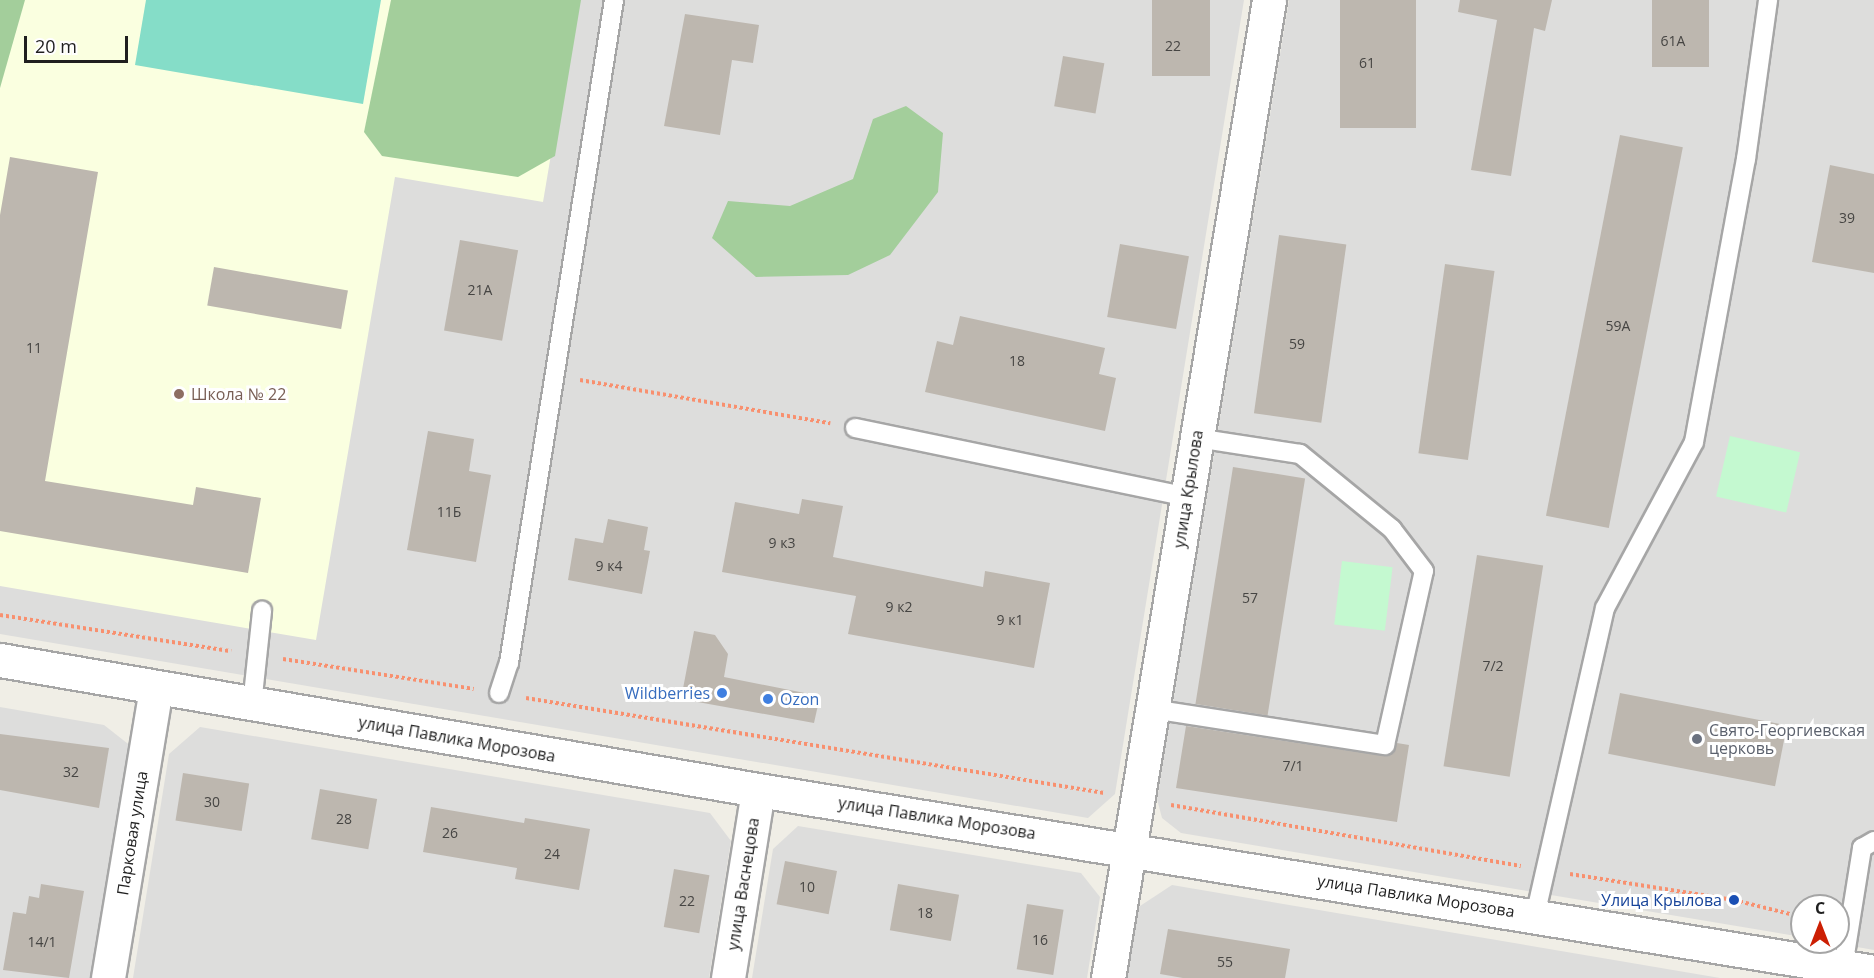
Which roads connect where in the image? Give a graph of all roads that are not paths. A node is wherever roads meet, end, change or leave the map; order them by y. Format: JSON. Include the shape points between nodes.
{"nodes":[{"id":1,"x":614,"y":0,"type":"edge"},
{"id":2,"x":1269,"y":0,"type":"edge"},
{"id":3,"x":1768,"y":0,"type":"edge"},
{"id":4,"x":855,"y":428,"type":"road end"},
{"id":5,"x":1197,"y":438,"type":"junction"},
{"id":6,"x":1187,"y":497,"type":"junction"},
{"id":7,"x":262,"y":611,"type":"dead end"},
{"id":8,"x":0,"y":660,"type":"edge"},
{"id":9,"x":156,"y":689,"type":"junction"},
{"id":10,"x":499,"y":693,"type":"road end"},
{"id":11,"x":252,"y":705,"type":"junction"},
{"id":12,"x":1152,"y":709,"type":"junction"},
{"id":13,"x":758,"y":790,"type":"junction"},
{"id":14,"x":1874,"y":841,"type":"edge"},
{"id":15,"x":1129,"y":848,"type":"junction"},
{"id":16,"x":1535,"y":916,"type":"junction"},
{"id":17,"x":1858,"y":970,"type":"edge"},
{"id":18,"x":108,"y":978,"type":"edge"},
{"id":19,"x":728,"y":978,"type":"edge"},
{"id":20,"x":1108,"y":978,"type":"edge"}],
"edges":[{"from":1,"to":10,"type":"lane","via":[[509,663]]},
{"from":2,"to":5,"type":"street","name":"улица Крылова"},
{"from":3,"to":16,"type":"lane","via":[[1746,159],[1694,442],[1605,608]]},
{"from":4,"to":6,"type":"lane"},
{"from":5,"to":6,"type":"street","name":"улица Крылова"},
{"from":5,"to":12,"type":"lane","via":[[1300,454],[1392,529],[1424,572],[1385,745]]},
{"from":6,"to":12,"type":"street","name":"улица Крылова"},
{"from":7,"to":11,"type":"lane"},
{"from":8,"to":9,"type":"street","name":"улица Павлика Морозова"},
{"from":9,"to":11,"type":"street","name":"улица Павлика Морозова"},
{"from":9,"to":18,"type":"street","name":"Парковая улица"},
{"from":11,"to":13,"type":"street","name":"улица Павлика Морозова"},
{"from":12,"to":15,"type":"street","name":"улица Крылова"},
{"from":13,"to":15,"type":"street","name":"улица Павлика Морозова"},
{"from":13,"to":19,"type":"street","name":"улица Васнецова"},
{"from":14,"to":17,"type":"lane","via":[[1862,848]]},
{"from":15,"to":16,"type":"street","name":"улица Павлика Морозова"},
{"from":15,"to":20,"type":"street","name":"улица Крылова"},
{"from":16,"to":17,"type":"street","name":"улица Павлика Морозова"}]}
